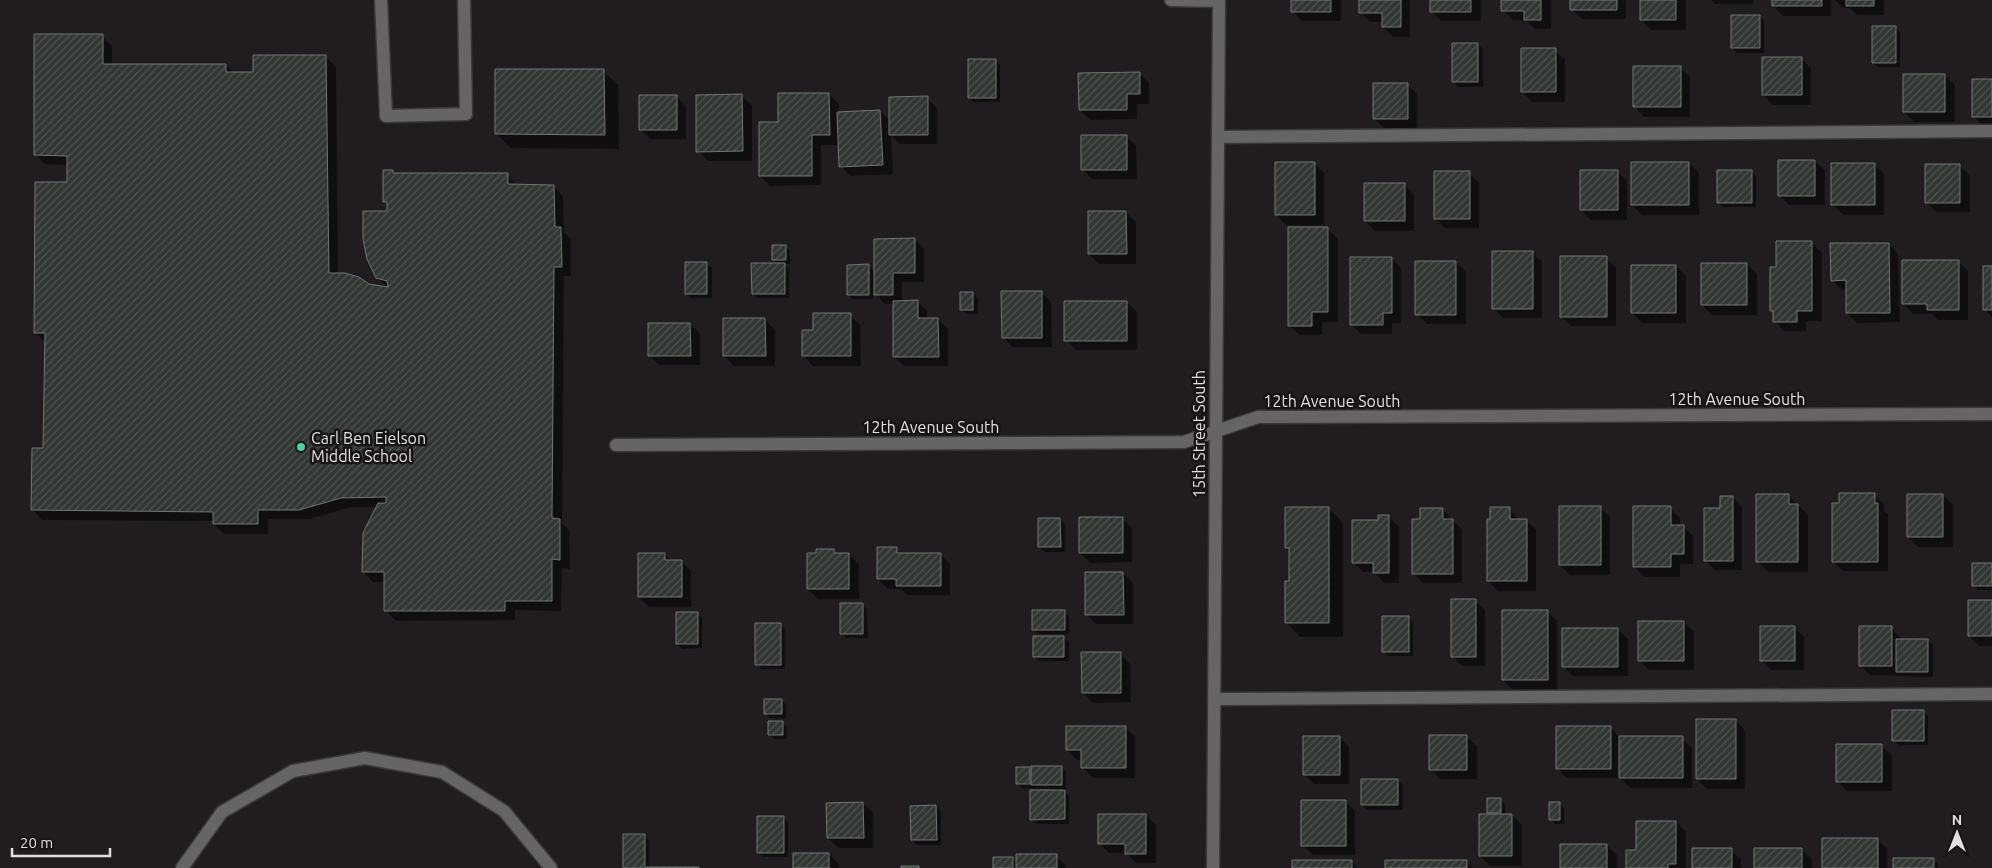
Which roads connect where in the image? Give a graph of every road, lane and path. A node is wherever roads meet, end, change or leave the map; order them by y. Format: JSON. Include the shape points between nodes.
{"nodes":[{"id":1,"x":381,"y":0,"type":"edge"},
{"id":2,"x":464,"y":0,"type":"edge"},
{"id":3,"x":1170,"y":0,"type":"edge"},
{"id":4,"x":1219,"y":0,"type":"edge"},
{"id":5,"x":1992,"y":131,"type":"edge"},
{"id":6,"x":1218,"y":137,"type":"junction"},
{"id":7,"x":1992,"y":414,"type":"edge"},
{"id":8,"x":1216,"y":432,"type":"junction"},
{"id":9,"x":616,"y":446,"type":"dead end"},
{"id":10,"x":1992,"y":694,"type":"edge"},
{"id":11,"x":1214,"y":699,"type":"junction"},
{"id":12,"x":182,"y":868,"type":"edge"},
{"id":13,"x":551,"y":868,"type":"edge"},
{"id":14,"x":1213,"y":868,"type":"edge"}],
"edges":[{"from":1,"to":2,"type":"street","via":[[386,116],[466,114]]},
{"from":3,"to":4,"type":"street"},
{"from":4,"to":6,"type":"street","name":"15th Street South"},
{"from":5,"to":6,"type":"street"},
{"from":6,"to":8,"type":"street","name":"15th Street South"},
{"from":7,"to":8,"type":"street","name":"12th Avenue South","via":[[1258,418]]},
{"from":8,"to":9,"type":"street","name":"12th Avenue South","via":[[1184,442]]},
{"from":8,"to":11,"type":"street","name":"15th Street South"},
{"from":10,"to":11,"type":"street"},
{"from":11,"to":14,"type":"street","name":"15th Street South"},
{"from":12,"to":13,"type":"street","via":[[222,812],[293,771],[364,758],[442,772],[504,811]]}]}
